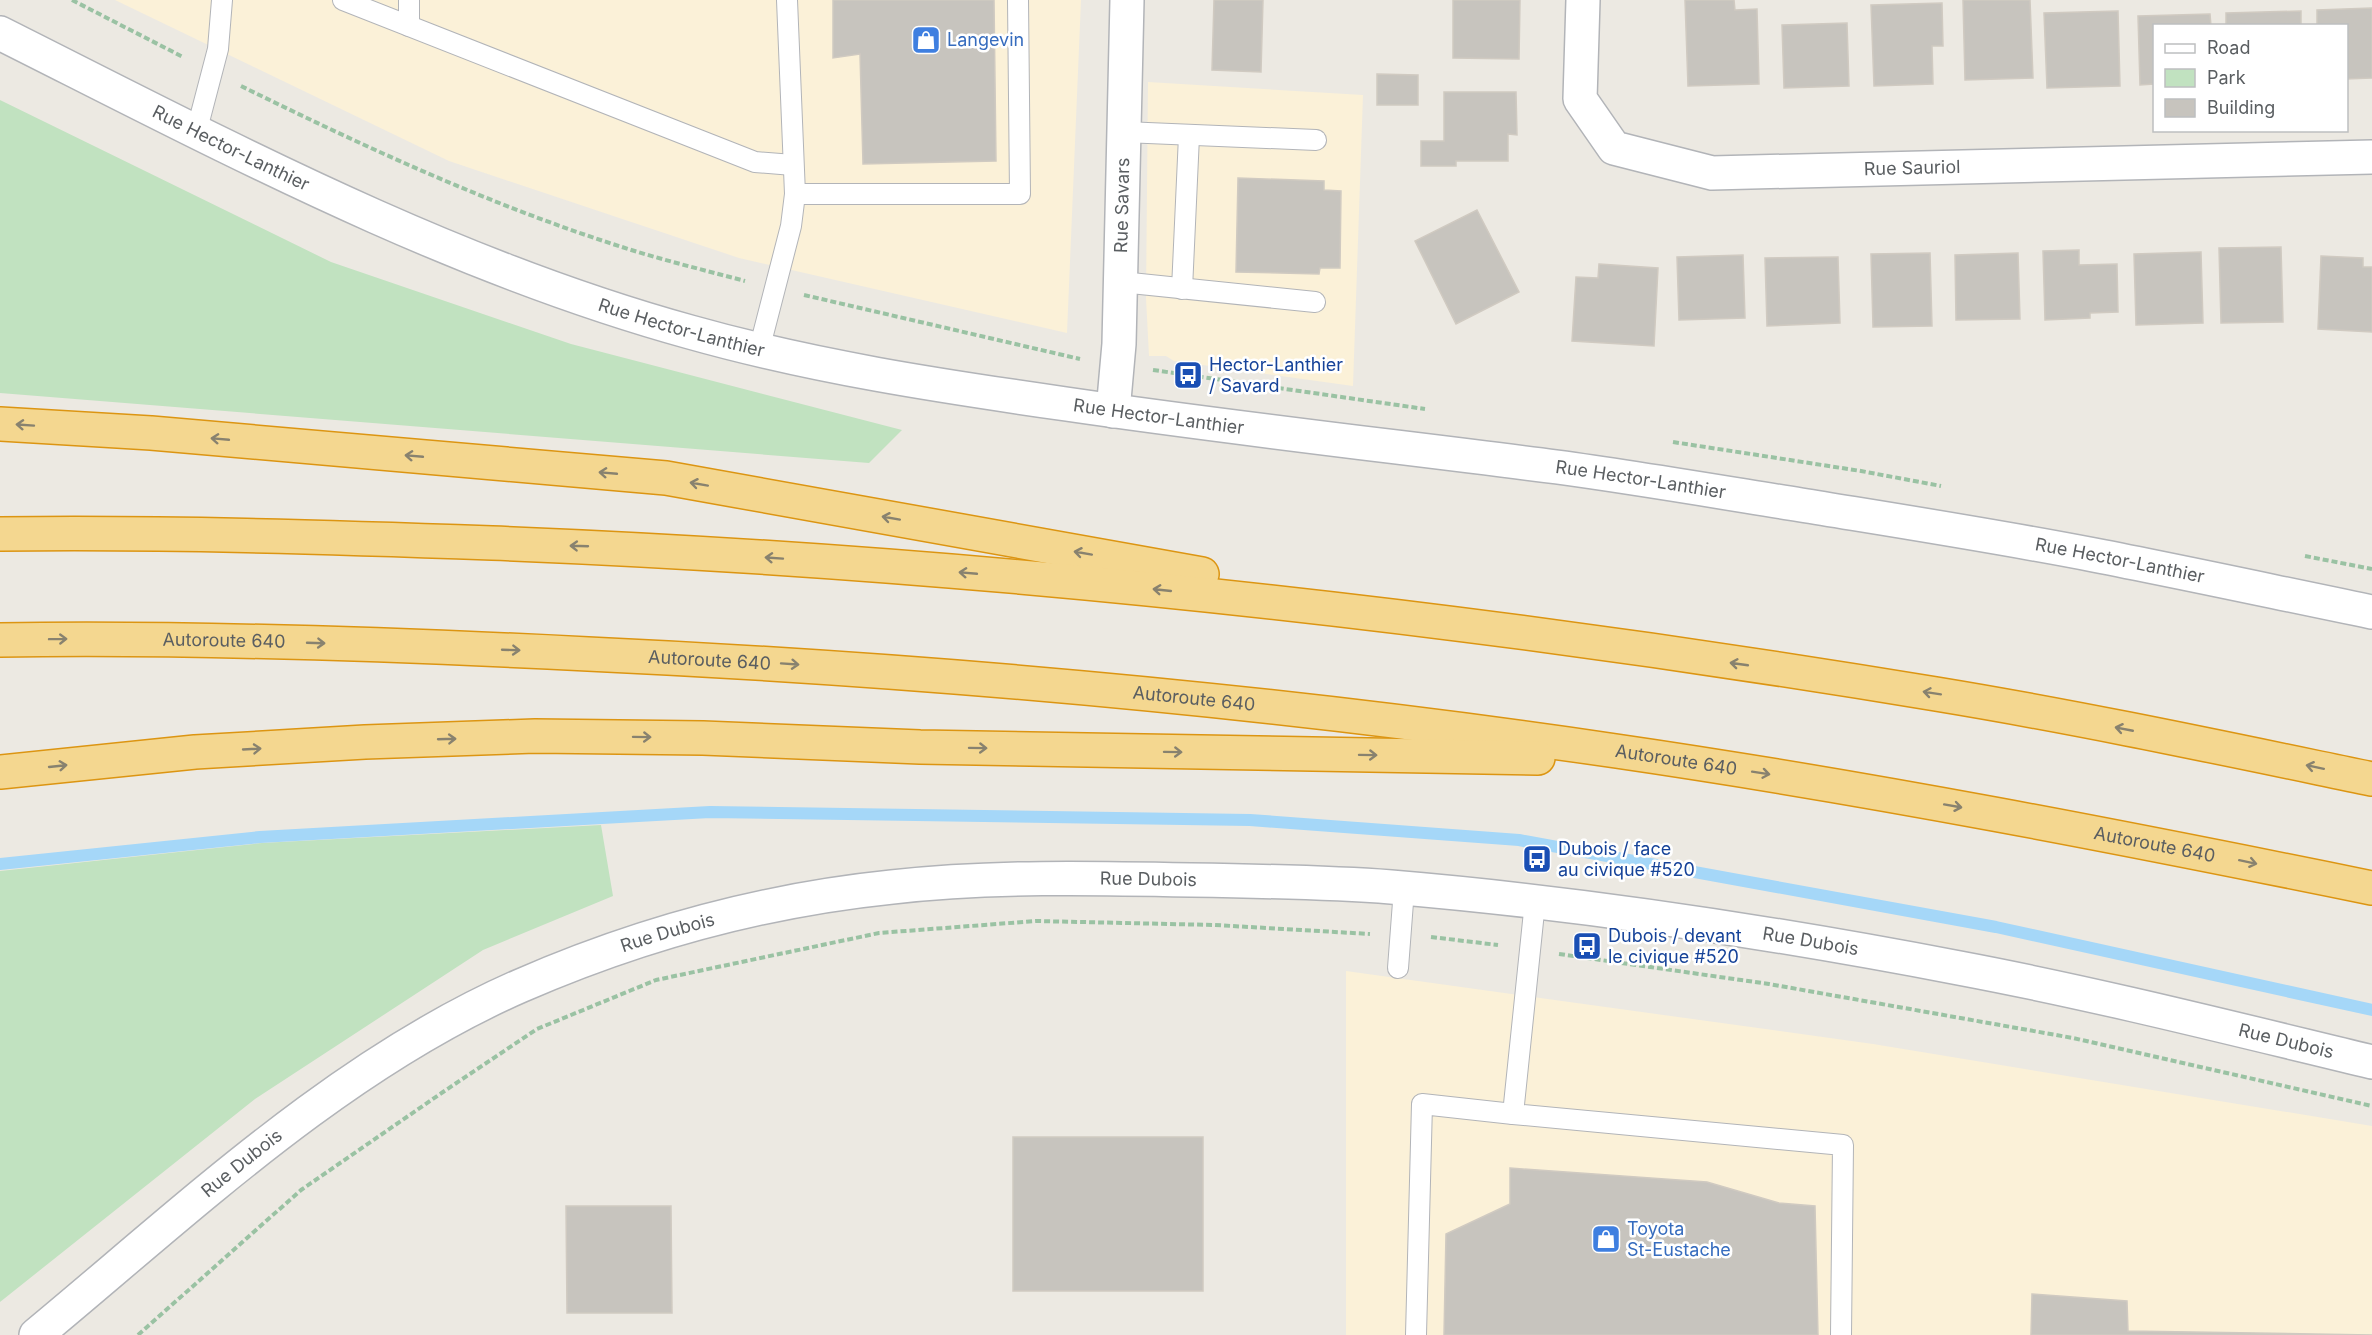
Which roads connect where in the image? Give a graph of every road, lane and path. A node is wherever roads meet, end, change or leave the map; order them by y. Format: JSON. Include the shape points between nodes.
{"nodes":[{"id":1,"x":72,"y":0,"type":"edge"},
{"id":2,"x":222,"y":0,"type":"edge"},
{"id":3,"x":343,"y":0,"type":"edge"},
{"id":4,"x":409,"y":0,"type":"edge"},
{"id":5,"x":787,"y":0,"type":"edge"},
{"id":6,"x":1018,"y":0,"type":"edge"},
{"id":7,"x":1127,"y":0,"type":"edge"},
{"id":8,"x":1583,"y":0,"type":"edge"},
{"id":9,"x":409,"y":26,"type":"junction"},
{"id":10,"x":0,"y":33,"type":"edge"},
{"id":11,"x":193,"y":62,"type":"dead end"},
{"id":12,"x":235,"y":84,"type":"dead end"},
{"id":13,"x":1124,"y":132,"type":"junction"},
{"id":14,"x":196,"y":133,"type":"junction"},
{"id":15,"x":1189,"y":136,"type":"junction"},
{"id":16,"x":1316,"y":141,"type":"dead end"},
{"id":17,"x":2372,"y":157,"type":"edge"},
{"id":18,"x":793,"y":165,"type":"junction"},
{"id":19,"x":795,"y":194,"type":"junction"},
{"id":20,"x":750,"y":282,"type":"dead end"},
{"id":21,"x":1121,"y":282,"type":"junction"},
{"id":22,"x":1182,"y":289,"type":"junction"},
{"id":23,"x":798,"y":293,"type":"dead end"},
{"id":24,"x":1315,"y":302,"type":"dead end"},
{"id":25,"x":759,"y":350,"type":"junction"},
{"id":26,"x":1078,"y":359,"type":"dead end"},
{"id":27,"x":1113,"y":411,"type":"junction"},
{"id":28,"x":0,"y":424,"type":"edge"},
{"id":29,"x":0,"y":534,"type":"edge"},
{"id":30,"x":2372,"y":612,"type":"edge"},
{"id":31,"x":1513,"y":630,"type":"junction"},
{"id":32,"x":0,"y":640,"type":"edge"},
{"id":33,"x":1682,"y":761,"type":"junction"},
{"id":34,"x":0,"y":772,"type":"edge"},
{"id":35,"x":2372,"y":779,"type":"edge"},
{"id":36,"x":2372,"y":888,"type":"edge"},
{"id":37,"x":1404,"y":889,"type":"junction"},
{"id":38,"x":1535,"y":902,"type":"junction"},
{"id":39,"x":1401,"y":936,"type":"junction"},
{"id":40,"x":1530,"y":950,"type":"junction"},
{"id":41,"x":1398,"y":968,"type":"dead end"},
{"id":42,"x":2372,"y":1062,"type":"edge"},
{"id":43,"x":2372,"y":1106,"type":"edge"},
{"id":44,"x":1513,"y":1114,"type":"junction"},
{"id":45,"x":36,"y":1335,"type":"edge"},
{"id":46,"x":138,"y":1335,"type":"edge"},
{"id":47,"x":1416,"y":1335,"type":"edge"},
{"id":48,"x":1841,"y":1335,"type":"edge"}],
"edges":[{"from":1,"to":11,"type":"path"},
{"from":2,"to":14,"type":"lane","via":[[218,49]]},
{"from":3,"to":9,"type":"lane"},
{"from":4,"to":9,"type":"lane"},
{"from":5,"to":18,"type":"lane"},
{"from":6,"to":19,"type":"lane","via":[[1020,194]]},
{"from":7,"to":13,"type":"street","name":"Rue Savars"},
{"from":8,"to":17,"type":"street","name":"Rue Sauriol","via":[[1581,99],[1614,148],[1712,173]]},
{"from":9,"to":18,"type":"lane","via":[[755,162]]},
{"from":10,"to":14,"type":"street","name":"Rue Hector-Lanthier"},
{"from":12,"to":20,"type":"path","via":[[340,135],[508,207],[622,248]]},
{"from":13,"to":15,"type":"lane"},
{"from":13,"to":21,"type":"street","name":"Rue Savars"},
{"from":14,"to":25,"type":"street","name":"Rue Hector-Lanthier","via":[[448,249],[591,301]]},
{"from":15,"to":16,"type":"lane"},
{"from":15,"to":22,"type":"lane"},
{"from":18,"to":19,"type":"lane"},
{"from":19,"to":25,"type":"lane","via":[[791,226]]},
{"from":21,"to":22,"type":"lane"},
{"from":21,"to":27,"type":"street","name":"Rue Savars"},
{"from":22,"to":24,"type":"lane"},
{"from":23,"to":26,"type":"path"},
{"from":25,"to":27,"type":"street","name":"Rue Hector-Lanthier","via":[[880,376]]},
{"from":27,"to":30,"type":"street","name":"Rue Hector-Lanthier","via":[[1684,486],[2003,538]]},
{"from":31,"to":28,"type":"highway","one_way":true,"via":[[666,478],[151,433]]},
{"from":31,"to":29,"type":"highway","one_way":true,"via":[[1162,590],[715,554],[359,538]]},
{"from":35,"to":31,"type":"highway","one_way":true,"via":[[1940,694]]},
{"from":32,"to":33,"type":"highway","name":"Autoroute 640","one_way":true,"via":[[199,640],[756,662],[1132,692],[1451,728]]},
{"from":34,"to":33,"type":"highway","one_way":true,"via":[[195,752],[536,736]]},
{"from":33,"to":36,"type":"highway","name":"Autoroute 640","one_way":true,"via":[[2053,824]]},
{"from":37,"to":38,"type":"street","name":"Rue Dubois"},
{"from":37,"to":39,"type":"lane"},
{"from":37,"to":45,"type":"street","name":"Rue Dubois","via":[[1083,877],[941,883],[857,891],[775,906],[654,937],[517,987],[368,1070],[236,1169]]},
{"from":38,"to":40,"type":"lane"},
{"from":38,"to":42,"type":"street","name":"Rue Dubois","via":[[1826,943],[1961,968]]},
{"from":39,"to":40,"type":"path"},
{"from":39,"to":41,"type":"lane"},
{"from":39,"to":46,"type":"path","via":[[1215,925],[1036,921],[879,933],[656,980],[537,1029],[443,1092],[301,1190]]},
{"from":40,"to":43,"type":"path","via":[[1769,984],[2073,1038]]},
{"from":40,"to":44,"type":"lane"},
{"from":44,"to":47,"type":"lane","via":[[1422,1104]]},
{"from":44,"to":48,"type":"lane","via":[[1844,1145]]}]}
